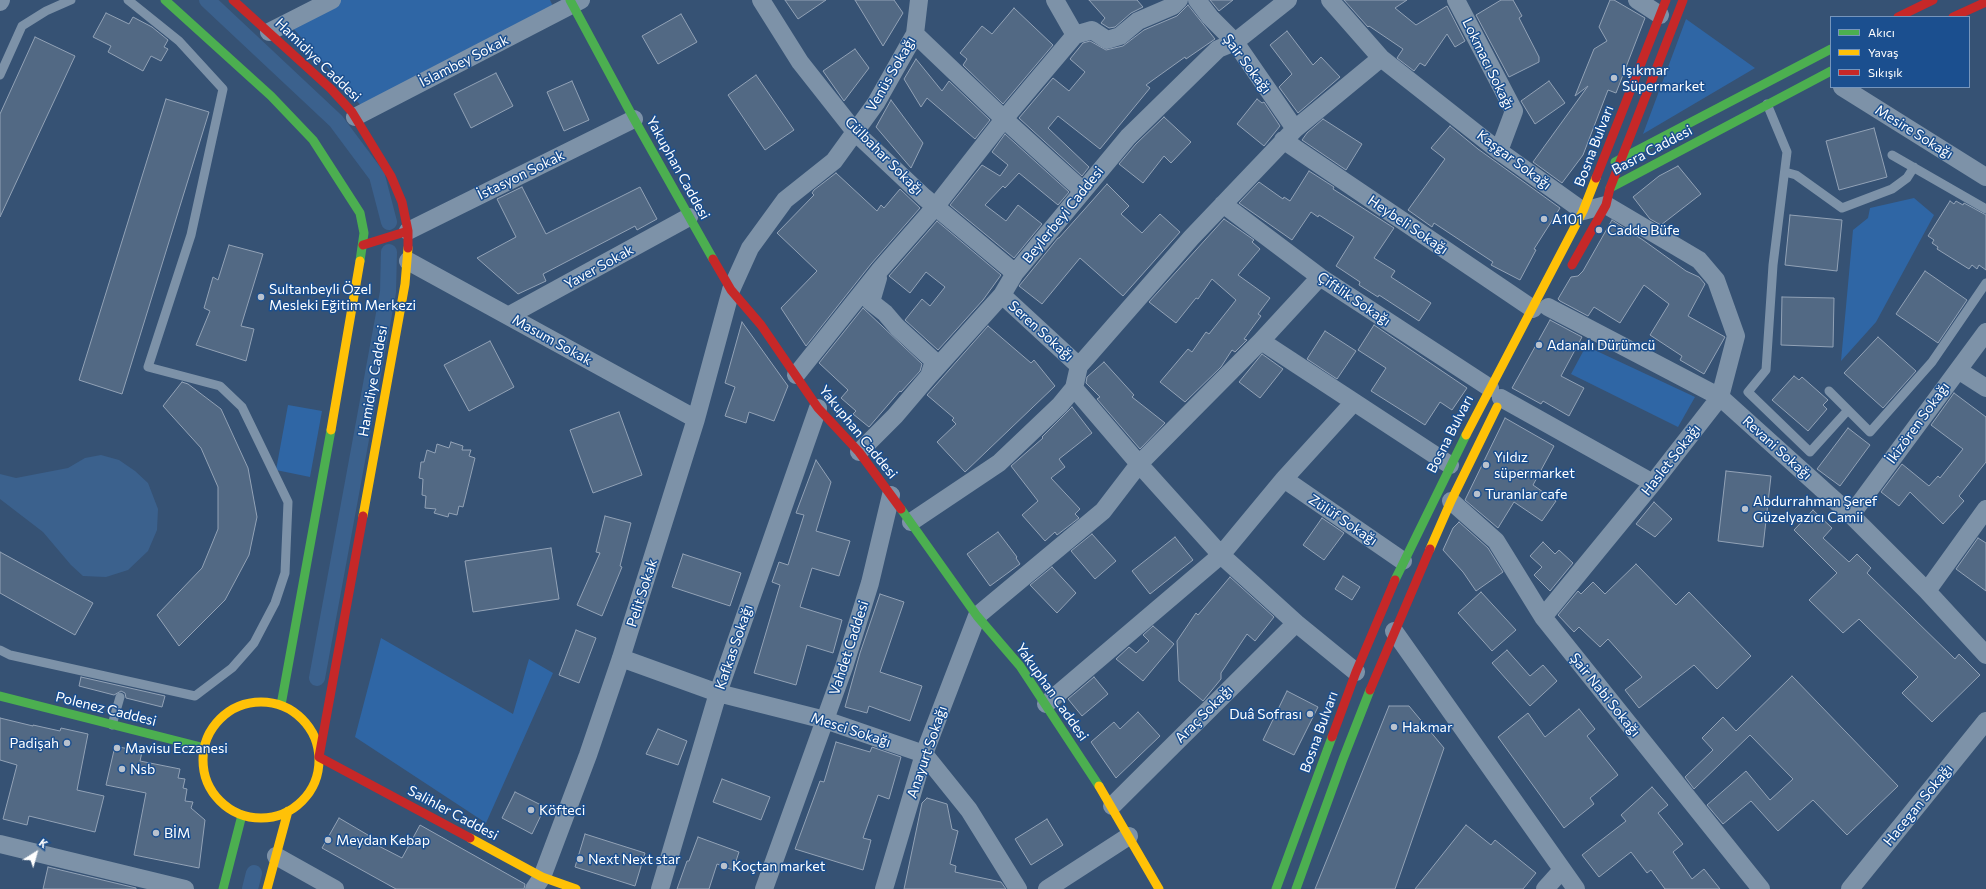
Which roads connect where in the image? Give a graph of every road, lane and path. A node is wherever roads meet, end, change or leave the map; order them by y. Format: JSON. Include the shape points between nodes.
{"nodes":[{"id":1,"x":71,"y":0,"type":"edge"},
{"id":2,"x":128,"y":0,"type":"edge"},
{"id":3,"x":165,"y":0,"type":"edge"},
{"id":4,"x":233,"y":0,"type":"edge"},
{"id":5,"x":332,"y":0,"type":"edge"},
{"id":6,"x":761,"y":0,"type":"edge"},
{"id":7,"x":919,"y":0,"type":"edge"},
{"id":8,"x":1179,"y":0,"type":"edge"},
{"id":9,"x":1197,"y":0,"type":"edge"},
{"id":10,"x":1288,"y":0,"type":"edge"},
{"id":11,"x":1330,"y":0,"type":"edge"},
{"id":12,"x":1456,"y":0,"type":"edge"},
{"id":13,"x":1637,"y":0,"type":"edge"},
{"id":14,"x":1683,"y":0,"type":"edge"},
{"id":15,"x":1933,"y":0,"type":"edge"},
{"id":16,"x":575,"y":1,"type":"edge"},
{"id":17,"x":1057,"y":1,"type":"edge"},
{"id":18,"x":1986,"y":2,"type":"edge"},
{"id":19,"x":1663,"y":7,"type":"edge"},
{"id":20,"x":1900,"y":16,"type":"edge"},
{"id":21,"x":1955,"y":16,"type":"edge"},
{"id":22,"x":269,"y":32,"type":"junction"},
{"id":23,"x":915,"y":34,"type":"junction"},
{"id":24,"x":1076,"y":35,"type":"junction"},
{"id":25,"x":1235,"y":42,"type":"junction"},
{"id":26,"x":1830,"y":49,"type":"edge"},
{"id":27,"x":1814,"y":57,"type":"junction"},
{"id":28,"x":1381,"y":58,"type":"junction"},
{"id":29,"x":0,"y":75,"type":"edge"},
{"id":30,"x":1828,"y":75,"type":"edge"},
{"id":31,"x":1844,"y":88,"type":"edge"},
{"id":32,"x":1767,"y":104,"type":"junction"},
{"id":33,"x":356,"y":117,"type":"junction"},
{"id":34,"x":634,"y":118,"type":"junction"},
{"id":35,"x":1004,"y":119,"type":"junction"},
{"id":36,"x":856,"y":133,"type":"junction"},
{"id":37,"x":1289,"y":135,"type":"junction"},
{"id":38,"x":1499,"y":151,"type":"junction"},
{"id":39,"x":1892,"y":155,"type":"dead end"},
{"id":40,"x":1621,"y":160,"type":"junction"},
{"id":41,"x":1914,"y":168,"type":"junction"},
{"id":42,"x":1598,"y":171,"type":"junction"},
{"id":43,"x":1785,"y":172,"type":"junction"},
{"id":44,"x":1986,"y":177,"type":"edge"},
{"id":45,"x":1082,"y":190,"type":"junction"},
{"id":46,"x":1608,"y":196,"type":"junction"},
{"id":47,"x":1223,"y":204,"type":"junction"},
{"id":48,"x":936,"y":206,"type":"junction"},
{"id":49,"x":1986,"y":210,"type":"edge"},
{"id":50,"x":1583,"y":211,"type":"junction"},
{"id":51,"x":689,"y":217,"type":"junction"},
{"id":52,"x":408,"y":231,"type":"junction"},
{"id":53,"x":363,"y":245,"type":"junction"},
{"id":54,"x":408,"y":261,"type":"junction"},
{"id":55,"x":879,"y":271,"type":"junction"},
{"id":56,"x":1016,"y":273,"type":"junction"},
{"id":57,"x":1567,"y":273,"type":"dead end"},
{"id":58,"x":1320,"y":277,"type":"junction"},
{"id":59,"x":1986,"y":283,"type":"edge"},
{"id":60,"x":731,"y":290,"type":"junction"},
{"id":61,"x":1002,"y":295,"type":"junction"},
{"id":62,"x":1544,"y":308,"type":"junction"},
{"id":63,"x":508,"y":316,"type":"junction"},
{"id":64,"x":1986,"y":332,"type":"edge"},
{"id":65,"x":1260,"y":341,"type":"junction"},
{"id":66,"x":1079,"y":366,"type":"junction"},
{"id":67,"x":1958,"y":370,"type":"junction"},
{"id":68,"x":796,"y":375,"type":"junction"},
{"id":69,"x":929,"y":376,"type":"junction"},
{"id":70,"x":1074,"y":388,"type":"junction"},
{"id":71,"x":1986,"y":388,"type":"edge"},
{"id":72,"x":1829,"y":391,"type":"dead end"},
{"id":73,"x":1498,"y":393,"type":"junction"},
{"id":74,"x":1720,"y":397,"type":"junction"},
{"id":75,"x":1354,"y":402,"type":"junction"},
{"id":76,"x":818,"y":408,"type":"junction"},
{"id":77,"x":1848,"y":410,"type":"junction"},
{"id":78,"x":696,"y":419,"type":"junction"},
{"id":79,"x":859,"y":452,"type":"junction"},
{"id":80,"x":1139,"y":464,"type":"junction"},
{"id":81,"x":1450,"y":464,"type":"junction"},
{"id":82,"x":1284,"y":480,"type":"junction"},
{"id":83,"x":1652,"y":483,"type":"junction"},
{"id":84,"x":891,"y":495,"type":"junction"},
{"id":85,"x":1451,"y":501,"type":"junction"},
{"id":86,"x":1986,"y":509,"type":"edge"},
{"id":87,"x":1851,"y":515,"type":"junction"},
{"id":88,"x":911,"y":522,"type":"junction"},
{"id":89,"x":1221,"y":555,"type":"junction"},
{"id":90,"x":1403,"y":561,"type":"junction"},
{"id":91,"x":1927,"y":591,"type":"junction"},
{"id":92,"x":977,"y":616,"type":"junction"},
{"id":93,"x":1543,"y":617,"type":"junction"},
{"id":94,"x":1296,"y":623,"type":"junction"},
{"id":95,"x":1394,"y":631,"type":"junction"},
{"id":96,"x":0,"y":650,"type":"edge"},
{"id":97,"x":1986,"y":655,"type":"edge"},
{"id":98,"x":621,"y":658,"type":"junction"},
{"id":99,"x":1356,"y":672,"type":"junction"},
{"id":100,"x":718,"y":693,"type":"junction"},
{"id":101,"x":0,"y":696,"type":"edge"},
{"id":102,"x":120,"y":697,"type":"dead end"},
{"id":103,"x":1046,"y":704,"type":"junction"},
{"id":104,"x":281,"y":705,"type":"junction"},
{"id":105,"x":825,"y":720,"type":"junction"},
{"id":106,"x":1986,"y":720,"type":"edge"},
{"id":107,"x":112,"y":725,"type":"junction"},
{"id":108,"x":205,"y":748,"type":"junction"},
{"id":109,"x":924,"y":754,"type":"junction"},
{"id":110,"x":319,"y":756,"type":"junction"},
{"id":111,"x":1112,"y":806,"type":"junction"},
{"id":112,"x":288,"y":811,"type":"junction"},
{"id":113,"x":242,"y":815,"type":"junction"},
{"id":114,"x":1130,"y":836,"type":"junction"},
{"id":115,"x":0,"y":844,"type":"edge"},
{"id":116,"x":276,"y":856,"type":"junction"},
{"id":117,"x":1562,"y":870,"type":"junction"},
{"id":118,"x":538,"y":883,"type":"edge"},
{"id":119,"x":185,"y":889,"type":"edge"},
{"id":120,"x":224,"y":889,"type":"edge"},
{"id":121,"x":267,"y":889,"type":"edge"},
{"id":122,"x":335,"y":889,"type":"edge"},
{"id":123,"x":576,"y":889,"type":"edge"},
{"id":124,"x":660,"y":889,"type":"edge"},
{"id":125,"x":764,"y":889,"type":"edge"},
{"id":126,"x":884,"y":889,"type":"edge"},
{"id":127,"x":1018,"y":889,"type":"edge"},
{"id":128,"x":1047,"y":889,"type":"edge"},
{"id":129,"x":1159,"y":889,"type":"edge"},
{"id":130,"x":1276,"y":889,"type":"edge"},
{"id":131,"x":1296,"y":889,"type":"edge"},
{"id":132,"x":1545,"y":889,"type":"edge"},
{"id":133,"x":1576,"y":889,"type":"edge"},
{"id":134,"x":1761,"y":889,"type":"edge"},
{"id":135,"x":1850,"y":889,"type":"edge"}],
"edges":[{"from":1,"to":29,"type":"lane","via":[[46,11],[22,26]]},
{"from":2,"to":96,"type":"lane","via":[[179,41],[223,89],[191,235],[148,368],[220,386],[242,407],[288,502],[285,573],[275,603],[254,643],[237,663],[195,696],[124,682],[10,655]]},
{"from":3,"to":53,"type":"street","via":[[271,96],[313,140],[360,213],[364,233]]},
{"from":4,"to":22,"type":"street","name":"Hamidiye Caddesi"},
{"from":5,"to":22,"type":"street"},
{"from":6,"to":36,"type":"street","name":"Gülbahar Sokağı","via":[[800,62]]},
{"from":7,"to":23,"type":"street","name":"Venüs Sokağı"},
{"from":8,"to":24,"type":"street","via":[[1173,6],[1138,21],[1120,36],[1107,40],[1092,30]]},
{"from":9,"to":25,"type":"street","name":"Şair Sokağı"},
{"from":10,"to":25,"type":"street","name":"Beylerbeyi Caddesi"},
{"from":11,"to":28,"type":"street","name":"Kaşgar Sokağı"},
{"from":12,"to":38,"type":"street","name":"Lokmacı Sokağı","via":[[1514,111]]},
{"from":13,"to":19,"type":"street"},
{"from":14,"to":40,"type":"street"},
{"from":15,"to":20,"type":"street"},
{"from":16,"to":33,"type":"street","name":"İslambey Sokak"},
{"from":16,"to":34,"type":"street","name":"Yakuphan Caddesi"},
{"from":17,"to":24,"type":"street"},
{"from":18,"to":21,"type":"street"},
{"from":19,"to":42,"type":"street","name":"Bosna Bulvarı"},
{"from":22,"to":33,"type":"street","name":"Hamidiye Caddesi","via":[[331,89]]},
{"from":23,"to":35,"type":"street"},
{"from":23,"to":36,"type":"street","name":"Venüs Sokağı"},
{"from":24,"to":35,"type":"street"},
{"from":25,"to":37,"type":"street","name":"Şair Sokağı"},
{"from":25,"to":45,"type":"street","name":"Beylerbeyi Caddesi","via":[[1212,54],[1128,137]]},
{"from":26,"to":27,"type":"street","name":"Basra Caddesi"},
{"from":27,"to":30,"type":"street"},
{"from":27,"to":40,"type":"street","name":"Basra Caddesi"},
{"from":28,"to":37,"type":"street"},
{"from":28,"to":38,"type":"street","name":"Kaşgar Sokağı"},
{"from":30,"to":32,"type":"street","name":"Basra Caddesi"},
{"from":31,"to":44,"type":"street","name":"Mesire Sokağı"},
{"from":32,"to":43,"type":"lane","via":[[1787,152]]},
{"from":32,"to":46,"type":"street","name":"Basra Caddesi"},
{"from":33,"to":52,"type":"street","name":"Hamidiye Caddesi","via":[[391,176],[402,202]]},
{"from":34,"to":51,"type":"street","name":"Yakuphan Caddesi"},
{"from":34,"to":52,"type":"street","name":"İstasyon Sokak"},
{"from":35,"to":45,"type":"street"},
{"from":35,"to":48,"type":"street"},
{"from":36,"to":48,"type":"street","name":"Gülbahar Sokağı"},
{"from":36,"to":60,"type":"street","name":"Venüs Sokağı","via":[[834,161],[785,200],[750,248]]},
{"from":37,"to":47,"type":"street"},
{"from":37,"to":62,"type":"street","name":"Heybeli Sokağı"},
{"from":38,"to":50,"type":"street","name":"Kaşgar Sokağı"},
{"from":39,"to":41,"type":"lane"},
{"from":40,"to":42,"type":"street","name":"Basra Caddesi"},
{"from":40,"to":46,"type":"street"},
{"from":41,"to":43,"type":"lane","via":[[1907,178],[1892,189],[1842,208],[1796,175]]},
{"from":41,"to":49,"type":"lane"},
{"from":42,"to":46,"type":"street","name":"Basra Caddesi"},
{"from":42,"to":50,"type":"street","name":"Bosna Bulvarı"},
{"from":43,"to":77,"type":"lane","via":[[1773,264],[1766,370],[1748,392],[1810,452]]},
{"from":45,"to":56,"type":"street","name":"Beylerbeyi Caddesi"},
{"from":46,"to":50,"type":"street"},
{"from":46,"to":57,"type":"street"},
{"from":46,"to":74,"type":"street","name":"Haslet Sokağı","via":[[1699,260],[1716,280],[1736,336]]},
{"from":47,"to":58,"type":"street","name":"Çiftlik Sokağı"},
{"from":47,"to":66,"type":"street"},
{"from":48,"to":55,"type":"street"},
{"from":48,"to":56,"type":"street","name":"Gülbahar Sokağı"},
{"from":50,"to":62,"type":"street","name":"Bosna Bulvarı"},
{"from":51,"to":60,"type":"street","name":"Yakuphan Caddesi"},
{"from":51,"to":63,"type":"street","name":"Yaver Sokak"},
{"from":52,"to":53,"type":"street"},
{"from":52,"to":54,"type":"street","name":"Hamidiye Caddesi"},
{"from":53,"to":104,"type":"street"},
{"from":54,"to":63,"type":"street","name":"Masum Sokak"},
{"from":54,"to":110,"type":"street","name":"Hamidiye Caddesi"},
{"from":55,"to":68,"type":"street"},
{"from":55,"to":69,"type":"street","via":[[871,302],[934,361]]},
{"from":56,"to":61,"type":"street","name":"Beylerbeyi Caddesi"},
{"from":58,"to":65,"type":"street"},
{"from":58,"to":73,"type":"street","name":"Çiftlik Sokağı"},
{"from":59,"to":77,"type":"lane","via":[[1932,362],[1870,432]]},
{"from":60,"to":68,"type":"street","name":"Yakuphan Caddesi","via":[[761,325]]},
{"from":60,"to":78,"type":"street","name":"Pelit Sokak"},
{"from":61,"to":66,"type":"street","name":"Seren Sokağı"},
{"from":61,"to":69,"type":"street","name":"Beylerbeyi Caddesi"},
{"from":62,"to":73,"type":"street","name":"Bosna Bulvarı"},
{"from":62,"to":74,"type":"street","name":"Revani Sokağı"},
{"from":63,"to":78,"type":"street","name":"Masum Sokak"},
{"from":64,"to":67,"type":"street","name":"İkizören Sokağı"},
{"from":65,"to":75,"type":"street"},
{"from":65,"to":80,"type":"street"},
{"from":66,"to":70,"type":"street"},
{"from":67,"to":71,"type":"street"},
{"from":67,"to":87,"type":"street","name":"İkizören Sokağı"},
{"from":68,"to":76,"type":"street","name":"Yakuphan Caddesi"},
{"from":69,"to":79,"type":"street","name":"Beylerbeyi Caddesi","via":[[895,416]]},
{"from":70,"to":80,"type":"street"},
{"from":70,"to":88,"type":"street","via":[[1060,405],[999,463]]},
{"from":72,"to":77,"type":"lane"},
{"from":73,"to":81,"type":"street","name":"Bosna Bulvarı"},
{"from":73,"to":83,"type":"street","name":"Çiftlik Sokağı"},
{"from":73,"to":85,"type":"street","name":"Bosna Bulvarı"},
{"from":74,"to":83,"type":"street","name":"Haslet Sokağı"},
{"from":74,"to":87,"type":"street","name":"Revani Sokağı"},
{"from":75,"to":81,"type":"street"},
{"from":75,"to":82,"type":"street"},
{"from":76,"to":79,"type":"street","name":"Yakuphan Caddesi"},
{"from":76,"to":100,"type":"street","name":"Kafkas Sokağı"},
{"from":78,"to":98,"type":"street","name":"Pelit Sokak"},
{"from":79,"to":84,"type":"street","name":"Yakuphan Caddesi"},
{"from":80,"to":89,"type":"street"},
{"from":80,"to":92,"type":"street","via":[[1102,511]]},
{"from":81,"to":90,"type":"street","name":"Bosna Bulvarı"},
{"from":82,"to":89,"type":"street"},
{"from":82,"to":90,"type":"street","name":"Zülüf Sokağı"},
{"from":83,"to":93,"type":"street","name":"Haslet Sokağı"},
{"from":84,"to":88,"type":"street","name":"Yakuphan Caddesi"},
{"from":84,"to":105,"type":"street","name":"Vahdet Caddesi","via":[[870,583]]},
{"from":85,"to":93,"type":"street","name":"Şair Nabi Sokağı","via":[[1496,541]]},
{"from":85,"to":95,"type":"street","name":"Bosna Bulvarı"},
{"from":86,"to":91,"type":"street"},
{"from":87,"to":91,"type":"street","name":"Revani Sokağı"},
{"from":88,"to":92,"type":"street","name":"Yakuphan Caddesi"},
{"from":89,"to":94,"type":"street"},
{"from":89,"to":103,"type":"street"},
{"from":90,"to":99,"type":"street","name":"Bosna Bulvarı"},
{"from":91,"to":97,"type":"street","name":"Revani Sokağı"},
{"from":92,"to":103,"type":"street","name":"Yakuphan Caddesi","via":[[1020,666]]},
{"from":92,"to":109,"type":"street","name":"Anayurt Sokağı"},
{"from":93,"to":134,"type":"street","name":"Şair Nabi Sokağı"},
{"from":94,"to":99,"type":"street"},
{"from":94,"to":111,"type":"street","name":"Araç Sokağı"},
{"from":95,"to":117,"type":"street"},
{"from":95,"to":131,"type":"street","name":"Bosna Bulvarı","via":[[1343,759]]},
{"from":98,"to":100,"type":"street","name":"Mesci Sokağı"},
{"from":98,"to":118,"type":"street","name":"Pelit Sokak","via":[[588,754]]},
{"from":99,"to":130,"type":"street","name":"Bosna Bulvarı"},
{"from":100,"to":105,"type":"street","name":"Mesci Sokağı"},
{"from":100,"to":124,"type":"street","name":"Kafkas Sokağı"},
{"from":101,"to":107,"type":"street","name":"Polenez Caddesi"},
{"from":102,"to":107,"type":"lane"},
{"from":103,"to":111,"type":"street","name":"Yakuphan Caddesi"},
{"from":104,"to":108,"type":"street","via":[[264,702],[248,704],[233,710],[210,732]]},
{"from":104,"to":110,"type":"street","via":[[296,713],[308,725],[316,740]]},
{"from":105,"to":109,"type":"street","name":"Mesci Sokağı"},
{"from":105,"to":125,"type":"street","name":"Vahdet Caddesi"},
{"from":106,"to":135,"type":"street","name":"Hacegan Sokağı"},
{"from":107,"to":108,"type":"street","name":"Polenez Caddesi"},
{"from":108,"to":113,"type":"street","via":[[204,765],[207,781],[228,807]]},
{"from":109,"to":126,"type":"street","name":"Anayurt Sokağı"},
{"from":109,"to":127,"type":"street","via":[[969,810]]},
{"from":110,"to":112,"type":"street","via":[[318,776],[309,793],[296,807]]},
{"from":110,"to":118,"type":"street","name":"Salihler Caddesi"},
{"from":111,"to":114,"type":"street","name":"Yakuphan Caddesi"},
{"from":112,"to":113,"type":"street","via":[[278,816],[259,818]]},
{"from":112,"to":116,"type":"street"},
{"from":113,"to":120,"type":"street"},
{"from":114,"to":128,"type":"street"},
{"from":114,"to":129,"type":"street","name":"Yakuphan Caddesi"},
{"from":115,"to":119,"type":"street"},
{"from":116,"to":121,"type":"street"},
{"from":116,"to":122,"type":"street"},
{"from":117,"to":132,"type":"street"},
{"from":117,"to":133,"type":"street"},
{"from":118,"to":123,"type":"street","name":"Salihler Caddesi"}]}
